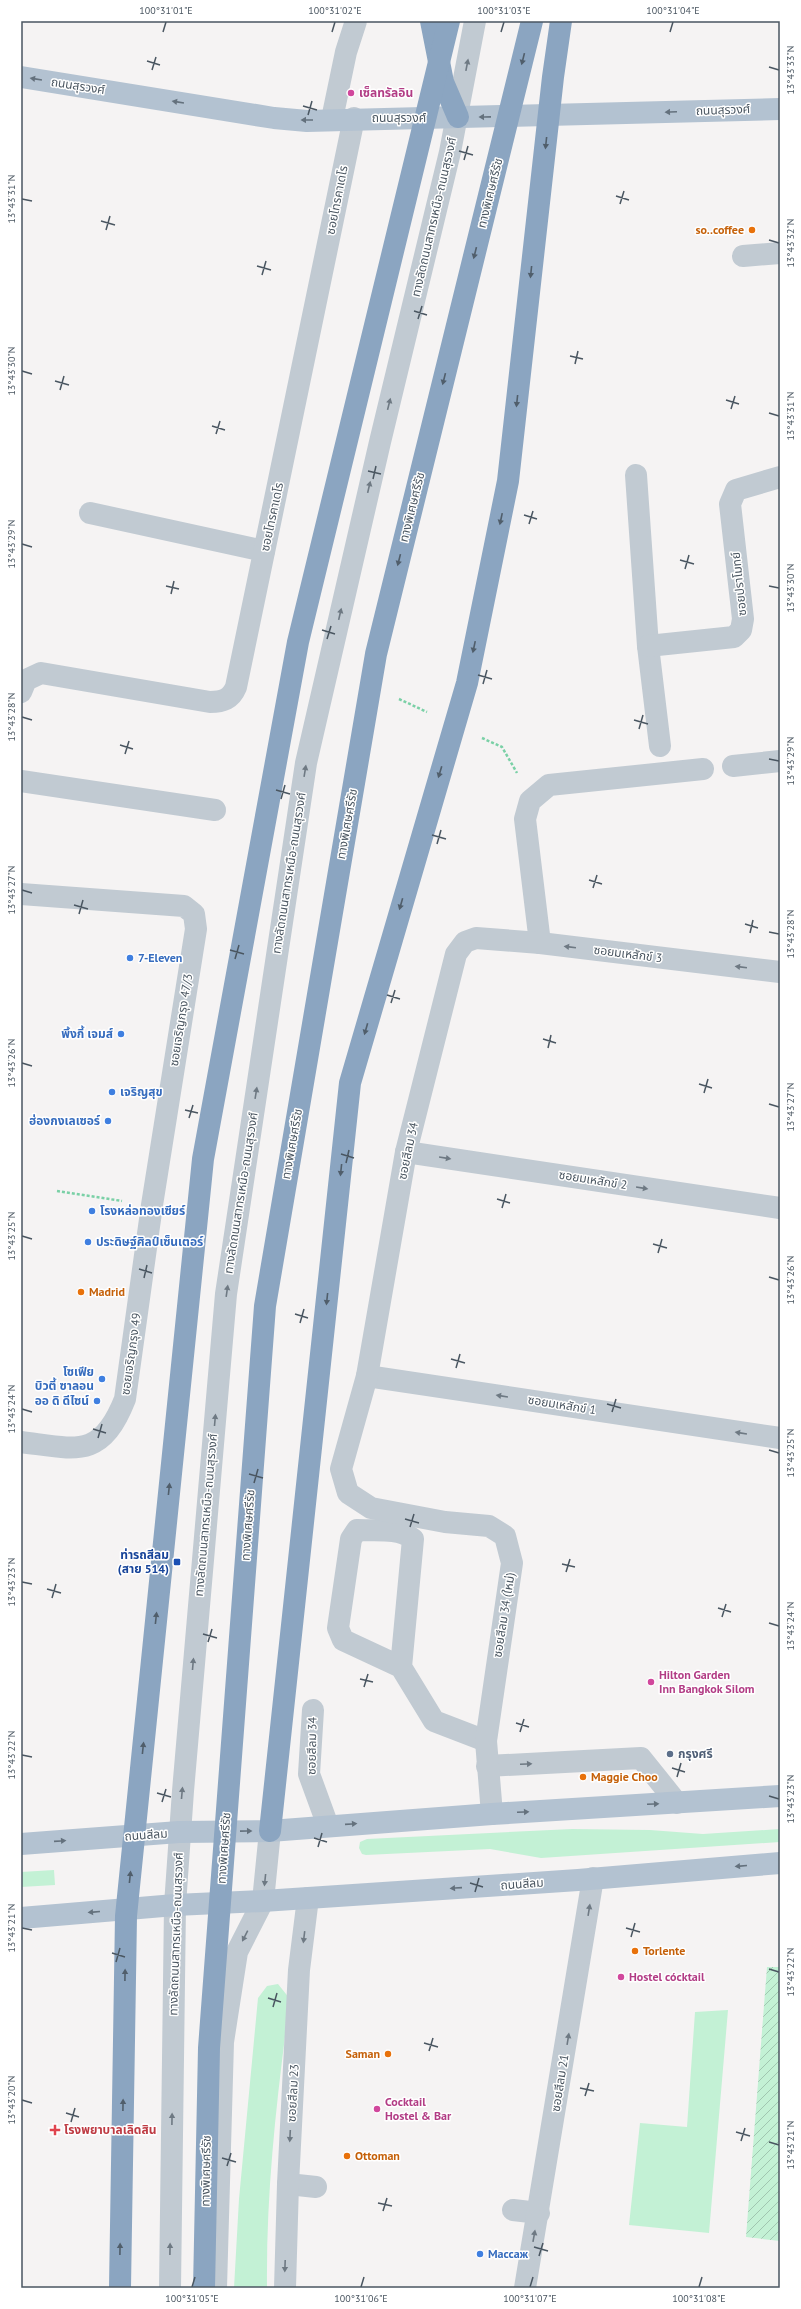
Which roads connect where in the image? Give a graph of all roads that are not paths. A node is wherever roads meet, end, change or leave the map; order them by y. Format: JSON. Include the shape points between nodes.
{"nodes":[{"id":1,"x":356,"y":21,"type":"edge"},
{"id":2,"x":431,"y":21,"type":"edge"},
{"id":3,"x":449,"y":21,"type":"edge"},
{"id":4,"x":476,"y":21,"type":"edge"},
{"id":5,"x":532,"y":21,"type":"edge"},
{"id":6,"x":561,"y":21,"type":"edge"},
{"id":7,"x":21,"y":77,"type":"edge"},
{"id":8,"x":780,"y":109,"type":"edge"},
{"id":9,"x":458,"y":117,"type":"junction"},
{"id":10,"x":354,"y":118,"type":"junction"},
{"id":11,"x":332,"y":119,"type":"junction"},
{"id":12,"x":780,"y":253,"type":"edge"},
{"id":13,"x":743,"y":256,"type":"dead end"},
{"id":14,"x":636,"y":475,"type":"dead end"},
{"id":15,"x":780,"y":477,"type":"edge"},
{"id":16,"x":90,"y":513,"type":"dead end"},
{"id":17,"x":264,"y":551,"type":"junction"},
{"id":18,"x":648,"y":646,"type":"junction"},
{"id":19,"x":21,"y":692,"type":"edge"},
{"id":20,"x":660,"y":746,"type":"dead end"},
{"id":21,"x":780,"y":761,"type":"edge"},
{"id":22,"x":733,"y":766,"type":"dead end"},
{"id":23,"x":703,"y":769,"type":"dead end"},
{"id":24,"x":21,"y":781,"type":"edge"},
{"id":25,"x":215,"y":810,"type":"dead end"},
{"id":26,"x":21,"y":894,"type":"edge"},
{"id":27,"x":476,"y":938,"type":"joint"},
{"id":28,"x":540,"y":943,"type":"junction"},
{"id":29,"x":780,"y":972,"type":"edge"},
{"id":30,"x":406,"y":1152,"type":"junction"},
{"id":31,"x":152,"y":1206,"type":"joint"},
{"id":32,"x":780,"y":1208,"type":"edge"},
{"id":33,"x":367,"y":1376,"type":"junction"},
{"id":34,"x":780,"y":1438,"type":"edge"},
{"id":35,"x":21,"y":1442,"type":"edge"},
{"id":36,"x":402,"y":1667,"type":"junction"},
{"id":37,"x":313,"y":1710,"type":"dead end"},
{"id":38,"x":486,"y":1741,"type":"junction"},
{"id":39,"x":487,"y":1766,"type":"junction"},
{"id":40,"x":780,"y":1796,"type":"edge"},
{"id":41,"x":677,"y":1803,"type":"junction"},
{"id":42,"x":492,"y":1814,"type":"junction"},
{"id":43,"x":328,"y":1826,"type":"junction"},
{"id":44,"x":270,"y":1831,"type":"junction"},
{"id":45,"x":179,"y":1832,"type":"junction"},
{"id":46,"x":21,"y":1844,"type":"edge"},
{"id":47,"x":780,"y":1863,"type":"edge"},
{"id":48,"x":593,"y":1878,"type":"junction"},
{"id":49,"x":308,"y":1898,"type":"junction"},
{"id":50,"x":263,"y":1901,"type":"junction"},
{"id":51,"x":175,"y":1905,"type":"junction"},
{"id":52,"x":21,"y":1918,"type":"edge"},
{"id":53,"x":288,"y":2184,"type":"junction"},
{"id":54,"x":316,"y":2187,"type":"dead end"},
{"id":55,"x":513,"y":2210,"type":"dead end"},
{"id":56,"x":539,"y":2213,"type":"junction"},
{"id":57,"x":120,"y":2288,"type":"edge"},
{"id":58,"x":170,"y":2288,"type":"edge"},
{"id":59,"x":204,"y":2288,"type":"edge"},
{"id":60,"x":216,"y":2288,"type":"edge"},
{"id":61,"x":285,"y":2288,"type":"edge"},
{"id":62,"x":525,"y":2288,"type":"edge"}],
"edges":[{"from":1,"to":11,"type":"street","via":[[346,52]]},
{"from":2,"to":9,"type":"highway","via":[[443,82]]},
{"from":57,"to":3,"type":"highway","one_way":true,"via":[[126,1916],[203,1159],[298,642]]},
{"from":9,"to":4,"type":"street","name":"ทางลัดถนนสาทรเหนือ-ถนนสุรวงศ์","one_way":true},
{"from":5,"to":59,"type":"highway","name":"ทางพิเศษศรีรัช","one_way":true,"via":[[376,654],[265,1306],[209,2048]]},
{"from":6,"to":44,"type":"highway","one_way":true,"via":[[508,481],[467,683],[350,1083]]},
{"from":11,"to":7,"type":"main road","name":"ถนนสุรวงศ์","one_way":true,"via":[[307,121],[274,118]]},
{"from":8,"to":9,"type":"main road","name":"ถนนสุรวงศ์","one_way":true},
{"from":9,"to":10,"type":"main road","name":"ถนนสุรวงศ์"},
{"from":45,"to":9,"type":"street","name":"ทางลัดถนนสาทรเหนือ-ถนนสุรวงศ์","one_way":true,"via":[[226,1294],[306,763]]},
{"from":10,"to":11,"type":"main road","name":"ถนนสุรวงศ์"},
{"from":10,"to":17,"type":"street","name":"ซอยโทรคาเดโร"},
{"from":12,"to":13,"type":"street"},
{"from":14,"to":18,"type":"street"},
{"from":15,"to":18,"type":"street","name":"ซอยปราโมทย์","via":[[736,490],[730,504],[743,619],[741,630],[734,637]]},
{"from":16,"to":17,"type":"street"},
{"from":17,"to":19,"type":"street","name":"ซอยโทรคาเดโร","via":[[236,687],[228,699],[210,702],[41,673],[26,680]]},
{"from":18,"to":20,"type":"street"},
{"from":21,"to":22,"type":"street"},
{"from":23,"to":28,"type":"street","via":[[549,785],[530,802],[525,819]]},
{"from":24,"to":25,"type":"street"},
{"from":26,"to":31,"type":"street","name":"ซอยเจริญกรุง 47/3","via":[[168,904],[184,906],[194,914],[196,928]]},
{"from":27,"to":28,"type":"street","name":"ซอยมเหสักข์ 3"},
{"from":27,"to":30,"type":"street","name":"ซอยสีลม 34","via":[[465,942],[456,954]]},
{"from":29,"to":28,"type":"street","name":"ซอยมเหสักข์ 3","one_way":true},
{"from":30,"to":32,"type":"street","name":"ซอยมเหสักข์ 2","one_way":true},
{"from":30,"to":33,"type":"street","name":"ซอยสีลม 34"},
{"from":31,"to":35,"type":"street","name":"ซอยเจริญกรุง 49","via":[[125,1399],[118,1417],[107,1434],[94,1443],[80,1448]]},
{"from":34,"to":33,"type":"street","name":"ซอยมเหสักข์ 1","one_way":true},
{"from":33,"to":38,"type":"street","name":"ซอยสีลม 34 (ใหม่)","via":[[341,1469],[348,1493],[371,1508],[445,1522],[489,1526],[505,1536],[512,1562]]},
{"from":36,"to":36,"type":"street","via":[[412,1539],[406,1533],[357,1530],[351,1540],[338,1628],[343,1640]]},
{"from":36,"to":38,"type":"street","via":[[434,1721]]},
{"from":37,"to":43,"type":"street","name":"ซอยสีลม 34","via":[[309,1774]]},
{"from":38,"to":39,"type":"street","name":"ซอยสีลม 34 (ใหม่)"},
{"from":39,"to":41,"type":"street","one_way":true,"via":[[641,1758]]},
{"from":39,"to":42,"type":"street","name":"ซอยสีลม 34 (ใหม่)"},
{"from":40,"to":41,"type":"main road","name":"ถนนสีลม"},
{"from":42,"to":41,"type":"main road","name":"ถนนสีลม","one_way":true},
{"from":43,"to":42,"type":"main road","name":"ถนนสีลม","one_way":true},
{"from":43,"to":44,"type":"main road","name":"ถนนสีลม"},
{"from":45,"to":44,"type":"main road","name":"ถนนสีลม","one_way":true},
{"from":44,"to":50,"type":"street","one_way":true},
{"from":46,"to":45,"type":"main road","name":"ถนนสีลม","one_way":true},
{"from":45,"to":51,"type":"street","name":"ทางลัดถนนสาทรเหนือ-ถนนสุรวงศ์"},
{"from":47,"to":48,"type":"main road","name":"ถนนสีลม","one_way":true},
{"from":48,"to":49,"type":"main road","name":"ถนนสีลม","one_way":true},
{"from":56,"to":48,"type":"street","name":"ซอยสีลม 21","one_way":true},
{"from":49,"to":50,"type":"main road","name":"ถนนสีลม"},
{"from":49,"to":53,"type":"street","name":"ซอยสีลม 23","one_way":true,"via":[[299,1970]]},
{"from":50,"to":51,"type":"main road","name":"ถนนสีลม"},
{"from":50,"to":60,"type":"street","one_way":true,"via":[[237,1952],[223,2042]]},
{"from":51,"to":52,"type":"main road","name":"ถนนสีลม","one_way":true},
{"from":58,"to":51,"type":"street","name":"ทางลัดถนนสาทรเหนือ-ถนนสุรวงศ์","one_way":true},
{"from":53,"to":54,"type":"street"},
{"from":53,"to":61,"type":"street","name":"ซอยสีลม 23","one_way":true},
{"from":55,"to":56,"type":"street"},
{"from":62,"to":56,"type":"street","name":"ซอยสีลม 21","one_way":true}]}
